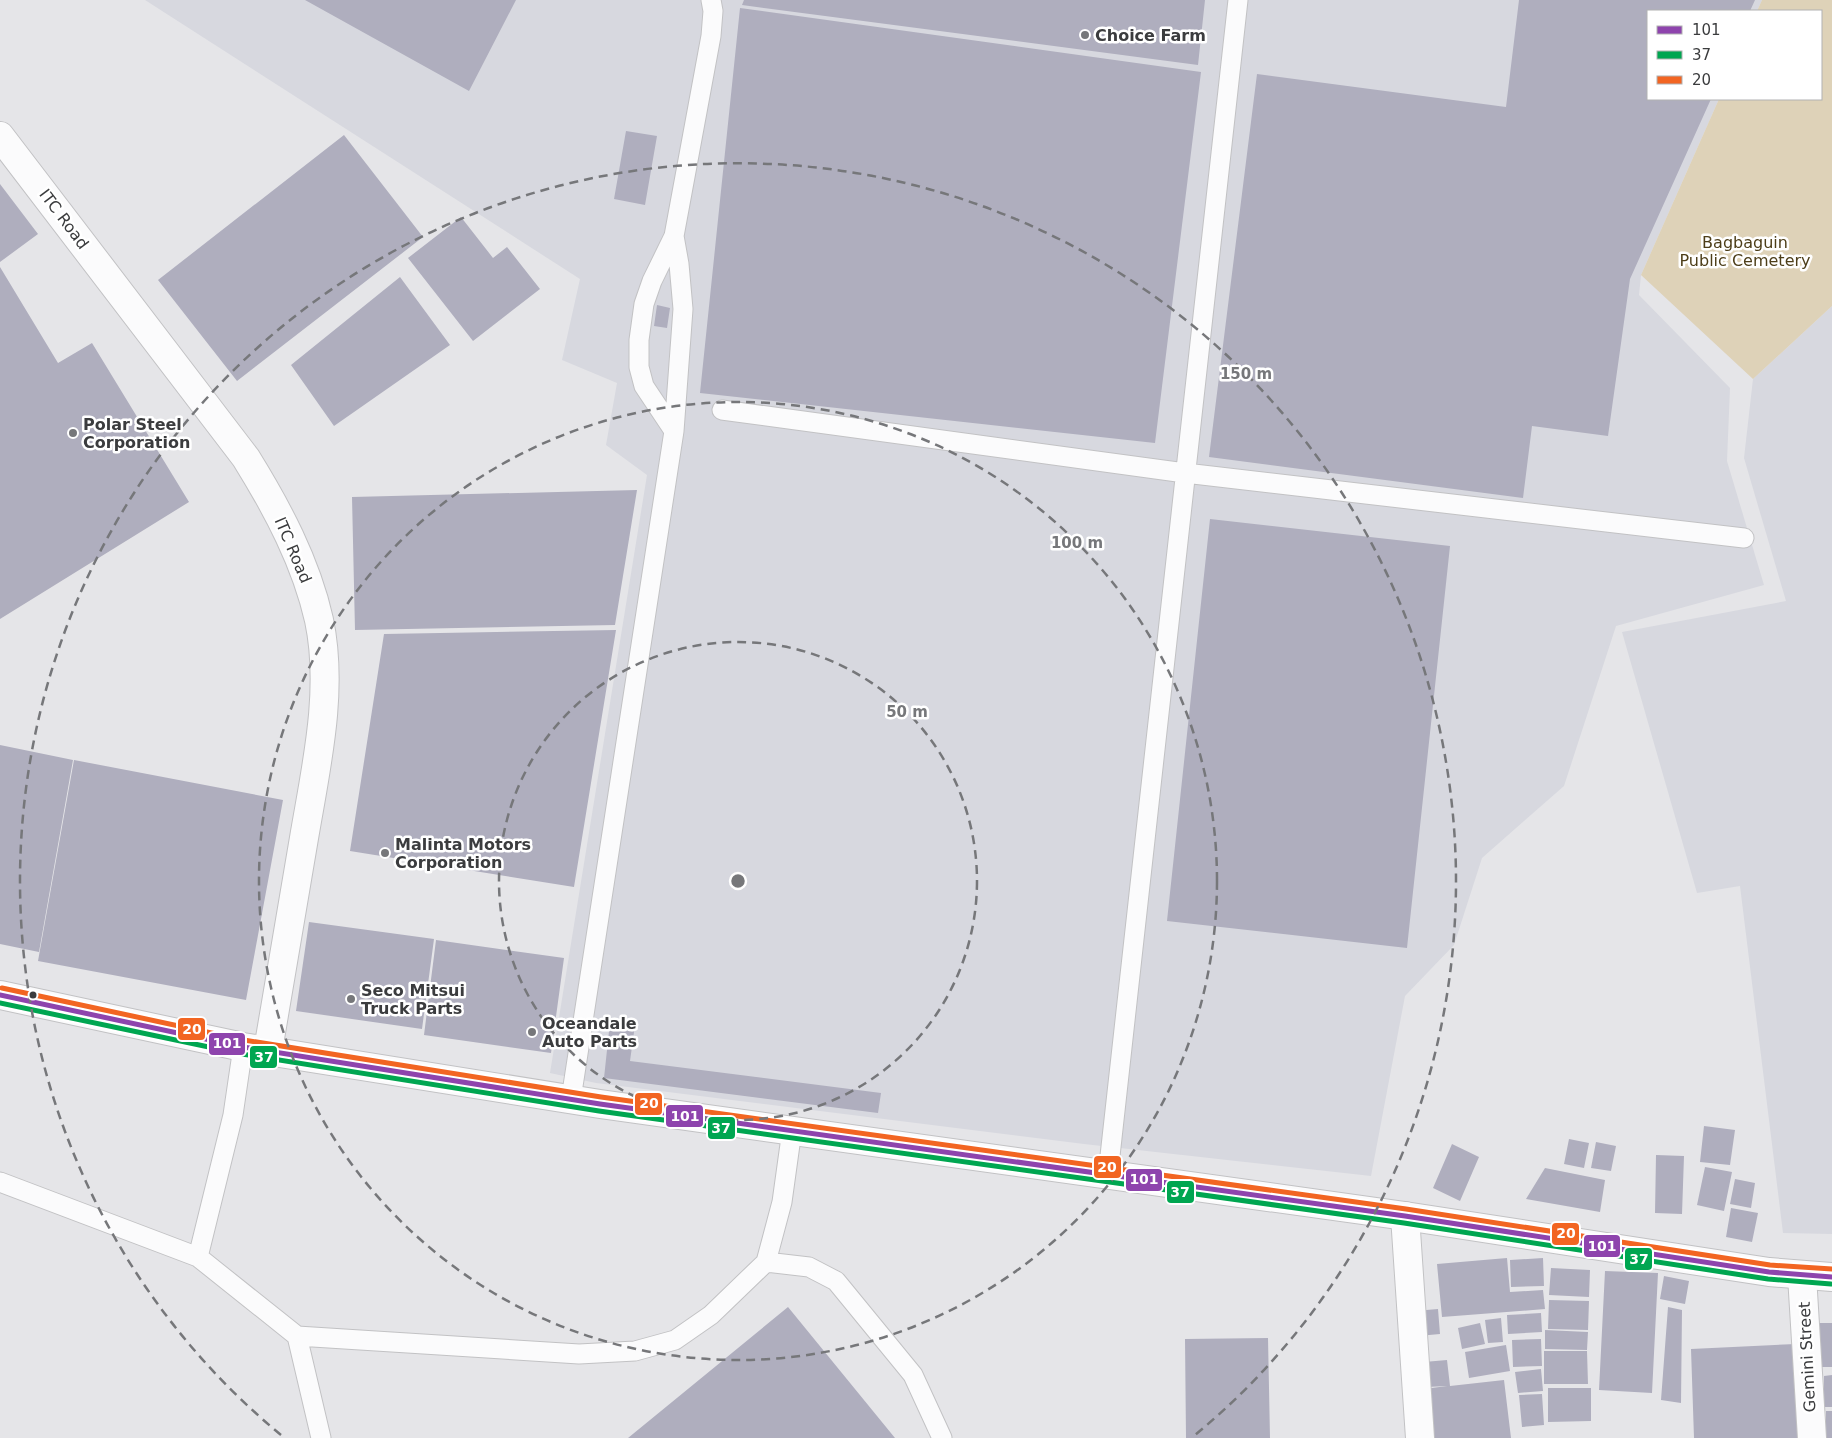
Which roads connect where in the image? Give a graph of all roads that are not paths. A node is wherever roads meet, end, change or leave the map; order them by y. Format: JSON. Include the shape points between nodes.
{"nodes":[{"id":1,"x":711,"y":0,"type":"edge"},
{"id":2,"x":1238,"y":0,"type":"edge"},
{"id":3,"x":0,"y":136,"type":"edge"},
{"id":4,"x":674,"y":236,"type":"junction"},
{"id":5,"x":722,"y":410,"type":"dead end"},
{"id":6,"x":674,"y":430,"type":"junction"},
{"id":7,"x":1185,"y":473,"type":"junction"},
{"id":8,"x":1744,"y":538,"type":"dead end"},
{"id":9,"x":0,"y":995,"type":"edge"},
{"id":10,"x":255,"y":1049,"type":"junction"},
{"id":11,"x":571,"y":1099,"type":"junction"},
{"id":12,"x":792,"y":1130,"type":"junction"},
{"id":13,"x":1108,"y":1174,"type":"junction"},
{"id":14,"x":0,"y":1182,"type":"edge"},
{"id":15,"x":1404,"y":1216,"type":"junction"},
{"id":16,"x":198,"y":1257,"type":"junction"},
{"id":17,"x":766,"y":1262,"type":"junction"},
{"id":18,"x":1802,"y":1276,"type":"junction"},
{"id":19,"x":1832,"y":1277,"type":"edge"},
{"id":20,"x":297,"y":1336,"type":"junction"},
{"id":21,"x":321,"y":1438,"type":"edge"},
{"id":22,"x":942,"y":1438,"type":"edge"},
{"id":23,"x":1420,"y":1438,"type":"edge"},
{"id":24,"x":1812,"y":1438,"type":"edge"}],
"edges":[{"from":1,"to":4,"type":"lane","via":[[711,36]]},
{"from":2,"to":7,"type":"lane"},
{"from":3,"to":10,"type":"main road","name":"ITC Road","via":[[246,458],[268,493],[300,560],[319,620],[325,675],[319,751]]},
{"from":4,"to":6,"type":"lane","via":[[683,309]]},
{"from":4,"to":6,"type":"lane","via":[[644,304],[639,340],[639,367],[644,386]]},
{"from":5,"to":7,"type":"lane"},
{"from":6,"to":11,"type":"lane"},
{"from":7,"to":8,"type":"lane"},
{"from":7,"to":13,"type":"lane"},
{"from":9,"to":10,"type":"main road"},
{"from":10,"to":11,"type":"main road"},
{"from":10,"to":16,"type":"lane","via":[[233,1114]]},
{"from":11,"to":12,"type":"main road"},
{"from":12,"to":13,"type":"main road"},
{"from":12,"to":17,"type":"lane","via":[[782,1202]]},
{"from":13,"to":15,"type":"main road"},
{"from":14,"to":16,"type":"lane"},
{"from":15,"to":18,"type":"main road"},
{"from":15,"to":23,"type":"main road"},
{"from":16,"to":20,"type":"lane"},
{"from":17,"to":20,"type":"lane","via":[[711,1315],[675,1340],[635,1351],[579,1354]]},
{"from":17,"to":22,"type":"lane","via":[[809,1267],[836,1281],[913,1375]]},
{"from":18,"to":19,"type":"main road"},
{"from":18,"to":24,"type":"main road","name":"Gemini Street"},
{"from":20,"to":21,"type":"lane"}]}
